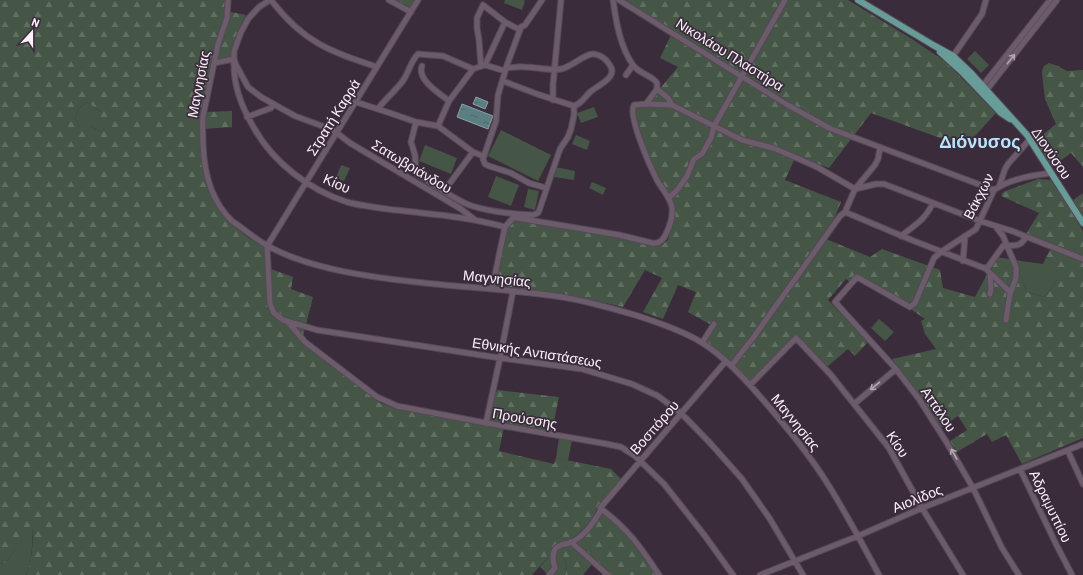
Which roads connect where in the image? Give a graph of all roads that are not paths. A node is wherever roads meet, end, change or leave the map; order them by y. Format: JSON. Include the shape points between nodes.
{"nodes":[{"id":1,"x":228,"y":0,"type":"edge"},
{"id":2,"x":271,"y":0,"type":"edge"},
{"id":3,"x":388,"y":0,"type":"edge"},
{"id":4,"x":418,"y":0,"type":"edge"},
{"id":5,"x":542,"y":0,"type":"edge"},
{"id":6,"x":561,"y":0,"type":"edge"},
{"id":7,"x":613,"y":0,"type":"edge"},
{"id":8,"x":619,"y":0,"type":"edge"},
{"id":9,"x":785,"y":0,"type":"edge"},
{"id":10,"x":858,"y":0,"type":"edge"},
{"id":11,"x":986,"y":0,"type":"edge"},
{"id":12,"x":1050,"y":0,"type":"edge"},
{"id":13,"x":1057,"y":0,"type":"edge"},
{"id":14,"x":411,"y":12,"type":"junction"},
{"id":15,"x":505,"y":22,"type":"junction"},
{"id":16,"x":520,"y":30,"type":"junction"},
{"id":17,"x":952,"y":58,"type":"junction"},
{"id":18,"x":234,"y":59,"type":"junction"},
{"id":19,"x":214,"y":63,"type":"junction"},
{"id":20,"x":633,"y":65,"type":"junction"},
{"id":21,"x":422,"y":66,"type":"dead end"},
{"id":22,"x":483,"y":66,"type":"junction"},
{"id":23,"x":377,"y":67,"type":"junction"},
{"id":24,"x":473,"y":69,"type":"junction"},
{"id":25,"x":555,"y":69,"type":"junction"},
{"id":26,"x":506,"y":70,"type":"junction"},
{"id":27,"x":626,"y":75,"type":"dead end"},
{"id":28,"x":742,"y":76,"type":"junction"},
{"id":29,"x":503,"y":81,"type":"junction"},
{"id":30,"x":657,"y":89,"type":"junction"},
{"id":31,"x":983,"y":90,"type":"junction"},
{"id":32,"x":553,"y":100,"type":"junction"},
{"id":33,"x":449,"y":101,"type":"junction"},
{"id":34,"x":356,"y":102,"type":"junction"},
{"id":35,"x":646,"y":104,"type":"junction"},
{"id":36,"x":273,"y":105,"type":"junction"},
{"id":37,"x":672,"y":105,"type":"junction"},
{"id":38,"x":574,"y":106,"type":"junction"},
{"id":39,"x":378,"y":109,"type":"junction"},
{"id":40,"x":247,"y":117,"type":"junction"},
{"id":41,"x":416,"y":122,"type":"junction"},
{"id":42,"x":438,"y":126,"type":"junction"},
{"id":43,"x":714,"y":126,"type":"junction"},
{"id":44,"x":337,"y":133,"type":"junction"},
{"id":45,"x":1030,"y":139,"type":"junction"},
{"id":46,"x":880,"y":148,"type":"junction"},
{"id":47,"x":472,"y":152,"type":"junction"},
{"id":48,"x":483,"y":156,"type":"junction"},
{"id":49,"x":1052,"y":173,"type":"junction"},
{"id":50,"x":307,"y":182,"type":"junction"},
{"id":51,"x":999,"y":186,"type":"junction"},
{"id":52,"x":546,"y":188,"type":"junction"},
{"id":53,"x":444,"y":190,"type":"junction"},
{"id":54,"x":855,"y":190,"type":"junction"},
{"id":55,"x":994,"y":190,"type":"junction"},
{"id":56,"x":669,"y":198,"type":"junction"},
{"id":57,"x":933,"y":203,"type":"junction"},
{"id":58,"x":845,"y":212,"type":"junction"},
{"id":59,"x":475,"y":219,"type":"junction"},
{"id":60,"x":1082,"y":220,"type":"edge"},
{"id":61,"x":980,"y":221,"type":"junction"},
{"id":62,"x":995,"y":226,"type":"junction"},
{"id":63,"x":505,"y":227,"type":"junction"},
{"id":64,"x":902,"y":236,"type":"junction"},
{"id":65,"x":965,"y":236,"type":"junction"},
{"id":66,"x":1026,"y":237,"type":"junction"},
{"id":67,"x":267,"y":246,"type":"junction"},
{"id":68,"x":1008,"y":246,"type":"junction"},
{"id":69,"x":941,"y":252,"type":"junction"},
{"id":70,"x":1083,"y":259,"type":"edge"},
{"id":71,"x":963,"y":261,"type":"junction"},
{"id":72,"x":986,"y":268,"type":"junction"},
{"id":73,"x":990,"y":273,"type":"junction"},
{"id":74,"x":859,"y":278,"type":"joint"},
{"id":75,"x":492,"y":289,"type":"junction"},
{"id":76,"x":513,"y":291,"type":"junction"},
{"id":77,"x":1010,"y":292,"type":"junction"},
{"id":78,"x":990,"y":294,"type":"dead end"},
{"id":79,"x":1006,"y":320,"type":"dead end"},
{"id":80,"x":286,"y":321,"type":"junction"},
{"id":81,"x":714,"y":324,"type":"dead end"},
{"id":82,"x":702,"y":342,"type":"junction"},
{"id":83,"x":500,"y":358,"type":"junction"},
{"id":84,"x":726,"y":361,"type":"junction"},
{"id":85,"x":731,"y":366,"type":"junction"},
{"id":86,"x":896,"y":369,"type":"junction"},
{"id":87,"x":750,"y":385,"type":"junction"},
{"id":88,"x":854,"y":404,"type":"junction"},
{"id":89,"x":682,"y":414,"type":"junction"},
{"id":90,"x":486,"y":423,"type":"junction"},
{"id":91,"x":1083,"y":444,"type":"edge"},
{"id":92,"x":1068,"y":451,"type":"junction"},
{"id":93,"x":641,"y":461,"type":"junction"},
{"id":94,"x":1020,"y":469,"type":"junction"},
{"id":95,"x":1083,"y":484,"type":"edge"},
{"id":96,"x":973,"y":488,"type":"junction"},
{"id":97,"x":922,"y":508,"type":"junction"},
{"id":98,"x":600,"y":509,"type":"junction"},
{"id":99,"x":858,"y":536,"type":"junction"},
{"id":100,"x":571,"y":542,"type":"junction"},
{"id":101,"x":795,"y":561,"type":"junction"},
{"id":102,"x":549,"y":575,"type":"edge"},
{"id":103,"x":608,"y":575,"type":"edge"},
{"id":104,"x":659,"y":575,"type":"edge"},
{"id":105,"x":733,"y":575,"type":"edge"},
{"id":106,"x":760,"y":575,"type":"edge"},
{"id":107,"x":803,"y":575,"type":"edge"},
{"id":108,"x":879,"y":575,"type":"edge"},
{"id":109,"x":963,"y":575,"type":"edge"},
{"id":110,"x":1019,"y":575,"type":"edge"},
{"id":111,"x":1072,"y":575,"type":"edge"}],
"edges":[{"from":1,"to":19,"type":"street","name":"Μαγνησίας","via":[[227,18]]},
{"from":2,"to":18,"type":"street","name":"Κίου","via":[[259,7],[248,19],[236,45]]},
{"from":2,"to":23,"type":"street","via":[[289,22],[308,38],[337,54]]},
{"from":3,"to":14,"type":"street"},
{"from":4,"to":14,"type":"street","name":"Στρατή Καρρά"},
{"from":5,"to":16,"type":"street"},
{"from":6,"to":25,"type":"street"},
{"from":7,"to":20,"type":"street","via":[[620,35]]},
{"from":8,"to":28,"type":"street","name":"Νικολάου Πλαστήρα"},
{"from":9,"to":28,"type":"street"},
{"from":10,"to":17,"type":"main road","name":"Διονύσου"},
{"from":11,"to":17,"type":"street","via":[[982,14]]},
{"from":12,"to":31,"type":"street"},
{"from":31,"to":13,"type":"street","one_way":true},
{"from":14,"to":23,"type":"street","name":"Στρατή Καρρά"},
{"from":15,"to":16,"type":"street"},
{"from":15,"to":22,"type":"street"},
{"from":15,"to":22,"type":"street","via":[[483,5],[476,28]]},
{"from":16,"to":26,"type":"street"},
{"from":17,"to":31,"type":"main road","name":"Διονύσου"},
{"from":18,"to":19,"type":"street"},
{"from":18,"to":36,"type":"street","name":"Σατωβριάνδου","via":[[248,86]]},
{"from":18,"to":40,"type":"street","name":"Κίου","via":[[236,87]]},
{"from":19,"to":67,"type":"street","name":"Μαγνησίας","via":[[203,121],[206,174],[215,198],[227,216]]},
{"from":20,"to":27,"type":"street"},
{"from":20,"to":30,"type":"street","via":[[656,81]]},
{"from":21,"to":33,"type":"street","via":[[422,78]]},
{"from":22,"to":24,"type":"street"},
{"from":22,"to":26,"type":"street"},
{"from":23,"to":34,"type":"street","name":"Στρατή Καρρά"},
{"from":24,"to":33,"type":"street"},
{"from":24,"to":39,"type":"street","via":[[443,56],[418,54],[402,82]]},
{"from":25,"to":26,"type":"street","via":[[522,67]]},
{"from":25,"to":32,"type":"street"},
{"from":25,"to":38,"type":"street","via":[[571,65],[592,54],[602,56],[611,66],[610,78]]},
{"from":26,"to":29,"type":"street"},
{"from":28,"to":43,"type":"street"},
{"from":28,"to":46,"type":"street","name":"Νικολάου Πλαστήρα","via":[[829,128]]},
{"from":29,"to":32,"type":"street"},
{"from":29,"to":48,"type":"street","via":[[498,95],[494,130]]},
{"from":30,"to":35,"type":"street"},
{"from":30,"to":37,"type":"street"},
{"from":31,"to":45,"type":"main road","name":"Διονύσου","via":[[1001,113],[1015,122]]},
{"from":32,"to":38,"type":"street"},
{"from":33,"to":42,"type":"street"},
{"from":34,"to":39,"type":"street"},
{"from":34,"to":44,"type":"street","name":"Στρατή Καρρά"},
{"from":35,"to":37,"type":"street"},
{"from":35,"to":56,"type":"street","via":[[633,106],[633,119],[647,160]]},
{"from":36,"to":40,"type":"street"},
{"from":36,"to":44,"type":"street","name":"Σατωβριάνδου"},
{"from":37,"to":43,"type":"street"},
{"from":38,"to":52,"type":"street","via":[[571,129],[560,149]]},
{"from":39,"to":41,"type":"street"},
{"from":40,"to":50,"type":"street","name":"Κίου","via":[[269,150],[287,168]]},
{"from":41,"to":42,"type":"street"},
{"from":41,"to":53,"type":"street","via":[[411,142],[415,155],[415,171]]},
{"from":42,"to":47,"type":"street"},
{"from":43,"to":54,"type":"street","via":[[742,140],[773,148],[817,167]]},
{"from":43,"to":56,"type":"street","via":[[702,154],[694,159],[687,176]]},
{"from":44,"to":50,"type":"street","name":"Στρατή Καρρά"},
{"from":44,"to":59,"type":"street","name":"Σατωβριάνδου"},
{"from":45,"to":49,"type":"main road","name":"Διονύσου"},
{"from":45,"to":51,"type":"street","name":"Βάκχων","via":[[1008,164]]},
{"from":46,"to":54,"type":"street","via":[[875,165]]},
{"from":46,"to":55,"type":"street","name":"Νικολάου Πλαστήρα"},
{"from":47,"to":48,"type":"street"},
{"from":47,"to":53,"type":"street"},
{"from":48,"to":52,"type":"street","via":[[484,162],[489,166]]},
{"from":49,"to":51,"type":"street","via":[[1024,177]]},
{"from":49,"to":60,"type":"main road","name":"Διονύσου"},
{"from":50,"to":59,"type":"street","name":"Κίου","via":[[338,198],[357,204]]},
{"from":50,"to":67,"type":"street","name":"Στρατή Καρρά"},
{"from":51,"to":55,"type":"street","name":"Βάκχων"},
{"from":52,"to":53,"type":"street","via":[[539,211],[533,215],[485,209],[464,202]]},
{"from":54,"to":57,"type":"street","via":[[884,184]]},
{"from":54,"to":58,"type":"street"},
{"from":55,"to":61,"type":"street","name":"Βάκχων"},
{"from":56,"to":63,"type":"street","via":[[672,206],[671,220],[664,239],[656,243],[517,218]]},
{"from":57,"to":61,"type":"street"},
{"from":57,"to":64,"type":"street","via":[[922,221]]},
{"from":58,"to":64,"type":"street"},
{"from":58,"to":85,"type":"street"},
{"from":59,"to":63,"type":"street","name":"Κίου"},
{"from":61,"to":62,"type":"street"},
{"from":61,"to":65,"type":"street","name":"Βάκχων","via":[[976,229]]},
{"from":62,"to":66,"type":"street"},
{"from":62,"to":68,"type":"street"},
{"from":63,"to":75,"type":"street"},
{"from":64,"to":69,"type":"street"},
{"from":65,"to":69,"type":"street","name":"Βάκχων"},
{"from":65,"to":71,"type":"street"},
{"from":66,"to":68,"type":"street","via":[[1018,245]]},
{"from":66,"to":70,"type":"street"},
{"from":67,"to":75,"type":"street","name":"Μαγνησίας","via":[[299,259],[349,272],[408,282]]},
{"from":67,"to":80,"type":"street","name":"Εθνικής Αντιστάσεως","via":[[270,304],[274,312]]},
{"from":68,"to":72,"type":"street","via":[[1000,248]]},
{"from":68,"to":77,"type":"street","via":[[1016,267],[1016,278]]},
{"from":69,"to":71,"type":"street"},
{"from":69,"to":74,"type":"street","name":"Βάκχων","via":[[934,258],[915,303],[910,307]]},
{"from":71,"to":72,"type":"street"},
{"from":72,"to":73,"type":"street"},
{"from":73,"to":77,"type":"street"},
{"from":73,"to":78,"type":"street"},
{"from":74,"to":86,"type":"street","name":"Αττάλου","via":[[856,278],[835,302]]},
{"from":75,"to":76,"type":"street","name":"Μαγνησίας"},
{"from":76,"to":82,"type":"street","name":"Μαγνησίας","via":[[606,306],[672,328]]},
{"from":76,"to":83,"type":"street"},
{"from":77,"to":79,"type":"street"},
{"from":80,"to":83,"type":"street","name":"Εθνικής Αντιστάσεως","via":[[317,330]]},
{"from":80,"to":90,"type":"street","name":"Προύσσης","via":[[310,346],[382,400],[397,406]]},
{"from":81,"to":82,"type":"street"},
{"from":82,"to":84,"type":"street","name":"Μαγνησίας"},
{"from":83,"to":89,"type":"street","name":"Εθνικής Αντιστάσεως","via":[[582,369],[605,375],[658,396]]},
{"from":83,"to":90,"type":"street"},
{"from":84,"to":85,"type":"street","name":"Μαγνησίας"},
{"from":84,"to":89,"type":"street","name":"Βοσπόρου"},
{"from":85,"to":87,"type":"street","name":"Μαγνησίας"},
{"from":86,"to":88,"type":"street","one_way":true},
{"from":96,"to":86,"type":"street","name":"Αττάλου","one_way":true,"via":[[919,399]]},
{"from":87,"to":88,"type":"street","name":"Κίου","via":[[796,338]]},
{"from":87,"to":99,"type":"street","name":"Μαγνησίας","via":[[805,451]]},
{"from":88,"to":97,"type":"street","name":"Κίου","via":[[889,448]]},
{"from":89,"to":93,"type":"street","name":"Βοσπόρου"},
{"from":89,"to":101,"type":"street","name":"Εθνικής Αντιστάσεως","via":[[742,478]]},
{"from":90,"to":93,"type":"street","name":"Προύσσης","via":[[616,446]]},
{"from":91,"to":92,"type":"street","name":"Αιολίδος"},
{"from":92,"to":94,"type":"street","name":"Αιολίδος"},
{"from":92,"to":95,"type":"street"},
{"from":93,"to":98,"type":"street","name":"Βοσπόρου"},
{"from":93,"to":105,"type":"street","name":"Προύσσης","via":[[668,490]]},
{"from":94,"to":96,"type":"street","name":"Αιολίδος"},
{"from":94,"to":111,"type":"street","name":"Αδραμυττίου"},
{"from":96,"to":97,"type":"street","name":"Αιολίδος"},
{"from":96,"to":110,"type":"street","name":"Αττάλου","via":[[1002,548]]},
{"from":97,"to":99,"type":"street","name":"Αιολίδος"},
{"from":97,"to":109,"type":"street","name":"Κίου"},
{"from":98,"to":100,"type":"street","name":"Βοσπόρου","via":[[595,521]]},
{"from":98,"to":104,"type":"street","via":[[629,533]]},
{"from":99,"to":101,"type":"street","name":"Αιολίδος"},
{"from":99,"to":108,"type":"street","name":"Μαγνησίας"},
{"from":100,"to":102,"type":"street","name":"Βοσπόρου","via":[[560,545],[555,550],[555,568]]},
{"from":100,"to":103,"type":"street"},
{"from":101,"to":106,"type":"street","name":"Αιολίδος"},
{"from":101,"to":107,"type":"street","name":"Εθνικής Αντιστάσεως"}]}
